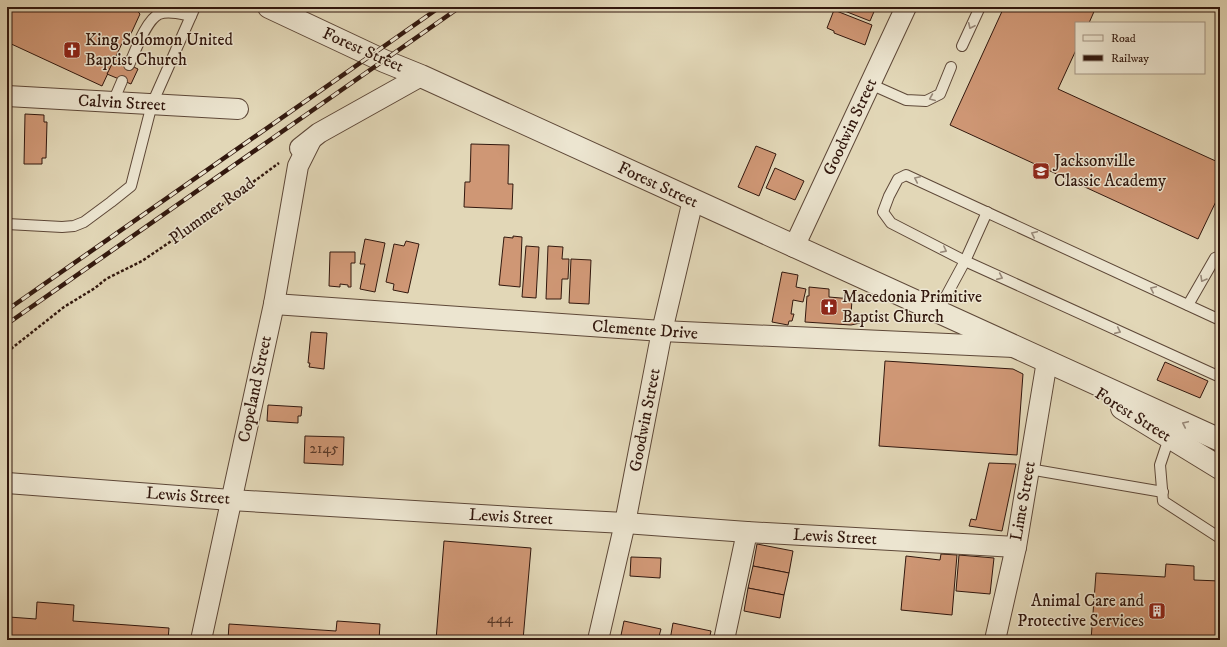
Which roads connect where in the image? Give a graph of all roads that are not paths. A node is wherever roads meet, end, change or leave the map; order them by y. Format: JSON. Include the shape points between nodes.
{"nodes":[{"id":1,"x":269,"y":7,"type":"edge"},
{"id":2,"x":906,"y":7,"type":"edge"},
{"id":3,"x":980,"y":7,"type":"edge"},
{"id":4,"x":193,"y":11,"type":"edge"},
{"id":5,"x":962,"y":46,"type":"dead end"},
{"id":6,"x":129,"y":65,"type":"dead end"},
{"id":7,"x":951,"y":67,"type":"dead end"},
{"id":8,"x":421,"y":76,"type":"junction"},
{"id":9,"x":122,"y":81,"type":"dead end"},
{"id":10,"x":870,"y":84,"type":"junction"},
{"id":11,"x":7,"y":96,"type":"edge"},
{"id":12,"x":113,"y":102,"type":"junction"},
{"id":13,"x":152,"y":104,"type":"junction"},
{"id":14,"x":238,"y":109,"type":"dead end"},
{"id":15,"x":693,"y":200,"type":"junction"},
{"id":16,"x":987,"y":212,"type":"junction"},
{"id":17,"x":7,"y":224,"type":"edge"},
{"id":18,"x":794,"y":247,"type":"junction"},
{"id":19,"x":1220,"y":256,"type":"edge"},
{"id":20,"x":964,"y":260,"type":"junction"},
{"id":21,"x":274,"y":304,"type":"junction"},
{"id":22,"x":1188,"y":305,"type":"junction"},
{"id":23,"x":938,"y":311,"type":"junction"},
{"id":24,"x":1220,"y":320,"type":"edge"},
{"id":25,"x":662,"y":331,"type":"junction"},
{"id":26,"x":1018,"y":347,"type":"junction"},
{"id":27,"x":1047,"y":361,"type":"junction"},
{"id":28,"x":1220,"y":377,"type":"edge"},
{"id":29,"x":1170,"y":438,"type":"junction"},
{"id":30,"x":1220,"y":440,"type":"edge"},
{"id":31,"x":1220,"y":468,"type":"edge"},
{"id":32,"x":1029,"y":469,"type":"junction"},
{"id":33,"x":7,"y":483,"type":"edge"},
{"id":34,"x":1163,"y":492,"type":"junction"},
{"id":35,"x":231,"y":500,"type":"junction"},
{"id":36,"x":625,"y":523,"type":"junction"},
{"id":37,"x":748,"y":532,"type":"junction"},
{"id":38,"x":1220,"y":538,"type":"edge"},
{"id":39,"x":1016,"y":546,"type":"junction"},
{"id":40,"x":201,"y":640,"type":"edge"},
{"id":41,"x":598,"y":640,"type":"edge"},
{"id":42,"x":724,"y":640,"type":"edge"},
{"id":43,"x":995,"y":640,"type":"edge"}],
"edges":[{"from":1,"to":8,"type":"street","name":"Forest Street"},
{"from":2,"to":10,"type":"street","name":"Goodwin Street"},
{"from":3,"to":5,"type":"lane","one_way":true},
{"from":4,"to":6,"type":"lane","via":[[159,14],[148,24]]},
{"from":4,"to":13,"type":"lane"},
{"from":7,"to":10,"type":"lane","one_way":true,"via":[[940,94],[926,101],[906,100]]},
{"from":8,"to":15,"type":"street","name":"Forest Street"},
{"from":8,"to":21,"type":"street","name":"Copeland Street","via":[[319,133],[303,146]]},
{"from":9,"to":12,"type":"lane"},
{"from":10,"to":18,"type":"street","name":"Goodwin Street"},
{"from":11,"to":12,"type":"street","name":"Calvin Street"},
{"from":12,"to":13,"type":"street","name":"Calvin Street"},
{"from":13,"to":14,"type":"street","name":"Calvin Street"},
{"from":13,"to":17,"type":"lane","via":[[130,186],[111,202],[84,222],[74,226]]},
{"from":15,"to":18,"type":"street","name":"Forest Street"},
{"from":15,"to":25,"type":"street","name":"Goodwin Street"},
{"from":16,"to":20,"type":"lane"},
{"from":16,"to":20,"type":"lane","one_way":true,"via":[[906,175],[898,179],[889,196],[883,212],[891,223]]},
{"from":22,"to":16,"type":"lane","one_way":true},
{"from":18,"to":23,"type":"street","name":"Forest Street"},
{"from":19,"to":22,"type":"lane","one_way":true,"via":[[1215,258]]},
{"from":20,"to":23,"type":"lane"},
{"from":20,"to":28,"type":"lane","one_way":true},
{"from":21,"to":25,"type":"street","name":"Clemente Drive"},
{"from":21,"to":35,"type":"street","name":"Copeland Street"},
{"from":22,"to":24,"type":"lane"},
{"from":23,"to":26,"type":"street","name":"Forest Street"},
{"from":25,"to":26,"type":"street","name":"Clemente Drive"},
{"from":25,"to":36,"type":"street","name":"Goodwin Street"},
{"from":26,"to":27,"type":"street","name":"Forest Street"},
{"from":27,"to":29,"type":"street","name":"Forest Street"},
{"from":30,"to":27,"type":"street","name":"Forest Street","one_way":true},
{"from":27,"to":32,"type":"street","name":"Lime Street"},
{"from":29,"to":31,"type":"street","name":"Forest Street"},
{"from":29,"to":34,"type":"lane","via":[[1160,465]]},
{"from":32,"to":34,"type":"lane"},
{"from":32,"to":39,"type":"street","name":"Lime Street"},
{"from":33,"to":35,"type":"street","name":"Lewis Street"},
{"from":34,"to":38,"type":"lane","via":[[1163,501]]},
{"from":35,"to":36,"type":"street","name":"Lewis Street"},
{"from":35,"to":40,"type":"street","name":"Copeland Street"},
{"from":36,"to":37,"type":"street","name":"Lewis Street"},
{"from":36,"to":41,"type":"street","name":"Goodwin Street"},
{"from":37,"to":39,"type":"street","name":"Lewis Street"},
{"from":37,"to":42,"type":"street"},
{"from":39,"to":43,"type":"street","name":"Lime Street"}]}
